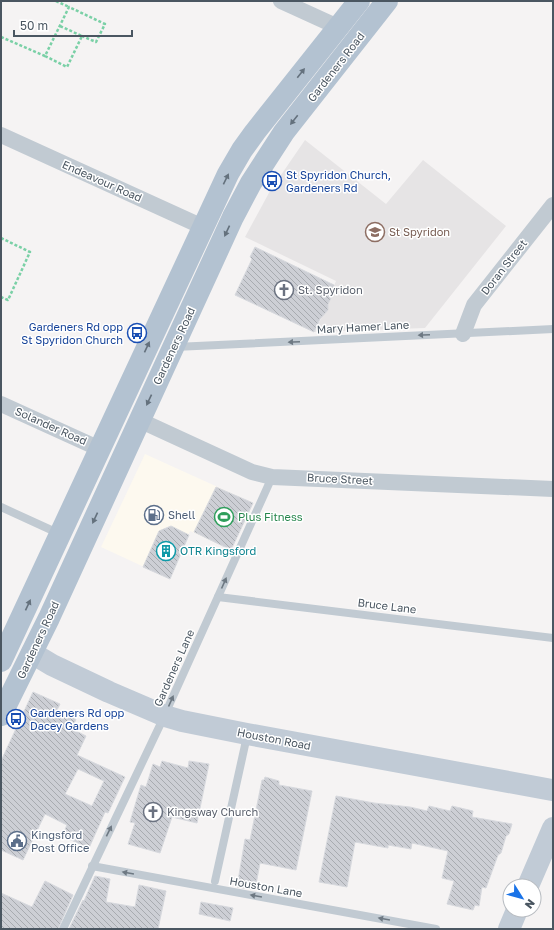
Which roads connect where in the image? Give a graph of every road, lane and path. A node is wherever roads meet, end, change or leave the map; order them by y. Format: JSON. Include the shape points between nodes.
{"nodes":[{"id":1,"x":56,"y":1,"type":"edge"},
{"id":2,"x":281,"y":1,"type":"edge"},
{"id":3,"x":358,"y":1,"type":"edge"},
{"id":4,"x":387,"y":1,"type":"edge"},
{"id":5,"x":69,"y":7,"type":"junction"},
{"id":6,"x":60,"y":26,"type":"junction"},
{"id":7,"x":338,"y":27,"type":"junction"},
{"id":8,"x":82,"y":36,"type":"junction"},
{"id":9,"x":1,"y":37,"type":"edge"},
{"id":10,"x":45,"y":56,"type":"junction"},
{"id":11,"x":1,"y":135,"type":"edge"},
{"id":12,"x":553,"y":204,"type":"edge"},
{"id":13,"x":203,"y":227,"type":"junction"},
{"id":14,"x":1,"y":238,"type":"edge"},
{"id":15,"x":1,"y":297,"type":"edge"},
{"id":16,"x":553,"y":329,"type":"edge"},
{"id":17,"x":463,"y":334,"type":"junction"},
{"id":18,"x":174,"y":347,"type":"junction"},
{"id":19,"x":1,"y":404,"type":"edge"},
{"id":20,"x":139,"y":420,"type":"junction"},
{"id":21,"x":100,"y":449,"type":"junction"},
{"id":22,"x":272,"y":477,"type":"junction"},
{"id":23,"x":553,"y":489,"type":"edge"},
{"id":24,"x":1,"y":507,"type":"edge"},
{"id":25,"x":61,"y":534,"type":"junction"},
{"id":26,"x":218,"y":596,"type":"junction"},
{"id":27,"x":6,"y":637,"type":"edge"},
{"id":28,"x":553,"y":638,"type":"edge"},
{"id":29,"x":32,"y":653,"type":"junction"},
{"id":30,"x":1,"y":661,"type":"edge"},
{"id":31,"x":1,"y":715,"type":"edge"},
{"id":32,"x":165,"y":716,"type":"junction"},
{"id":33,"x":247,"y":734,"type":"junction"},
{"id":34,"x":553,"y":793,"type":"edge"},
{"id":35,"x":553,"y":828,"type":"edge"},
{"id":36,"x":92,"y":866,"type":"junction"},
{"id":37,"x":531,"y":878,"type":"edge"},
{"id":38,"x":215,"y":881,"type":"dead end"},
{"id":39,"x":514,"y":918,"type":"edge"},
{"id":40,"x":63,"y":929,"type":"edge"},
{"id":41,"x":436,"y":929,"type":"edge"},
{"id":42,"x":509,"y":929,"type":"edge"}],
"edges":[{"from":1,"to":5,"type":"path"},
{"from":2,"to":7,"type":"street"},
{"from":3,"to":7,"type":"main road","name":"Gardeners Road"},
{"from":4,"to":18,"type":"main road","name":"Gardeners Road","one_way":true,"via":[[284,132],[251,183]]},
{"from":5,"to":6,"type":"path"},
{"from":5,"to":8,"type":"path","via":[[105,24],[96,42]]},
{"from":6,"to":8,"type":"path"},
{"from":6,"to":10,"type":"path"},
{"from":13,"to":7,"type":"main road","name":"Gardeners Road","one_way":true,"via":[[242,150]]},
{"from":8,"to":10,"type":"path","via":[[67,68]]},
{"from":9,"to":10,"type":"path"},
{"from":11,"to":13,"type":"street","name":"Endeavour Road"},
{"from":12,"to":17,"type":"street","name":"Doran Street","via":[[474,305]]},
{"from":21,"to":13,"type":"main road","name":"Gardeners Road","one_way":true},
{"from":14,"to":15,"type":"path","via":[[30,252],[8,300]]},
{"from":16,"to":17,"type":"lane","name":"Mary Hamer Lane"},
{"from":17,"to":18,"type":"lane","name":"Mary Hamer Lane","one_way":true},
{"from":18,"to":20,"type":"main road","name":"Gardeners Road","one_way":true},
{"from":19,"to":21,"type":"street","name":"Solander Road"},
{"from":20,"to":22,"type":"street","name":"Bruce Street","via":[[252,472]]},
{"from":20,"to":29,"type":"main road","name":"Gardeners Road","one_way":true},
{"from":21,"to":25,"type":"main road","name":"Gardeners Road"},
{"from":22,"to":23,"type":"street","name":"Bruce Street"},
{"from":26,"to":22,"type":"lane","name":"Gardeners Lane","one_way":true},
{"from":24,"to":25,"type":"lane"},
{"from":27,"to":25,"type":"main road","name":"Gardeners Road","one_way":true},
{"from":26,"to":28,"type":"lane","name":"Bruce Lane"},
{"from":32,"to":26,"type":"lane","name":"Gardeners Lane","one_way":true},
{"from":27,"to":29,"type":"street","name":"Houston Road"},
{"from":27,"to":30,"type":"main road","name":"Gardeners Road"},
{"from":29,"to":31,"type":"main road","name":"Gardeners Road"},
{"from":29,"to":32,"type":"street","name":"Houston Road","via":[[52,666]]},
{"from":32,"to":33,"type":"street","name":"Houston Road"},
{"from":36,"to":32,"type":"lane","name":"Gardeners Lane","one_way":true},
{"from":33,"to":34,"type":"street","name":"Houston Road"},
{"from":33,"to":38,"type":"lane"},
{"from":35,"to":37,"type":"street"},
{"from":36,"to":40,"type":"lane","name":"Gardeners Lane"},
{"from":41,"to":36,"type":"lane","name":"Houston Lane","one_way":true},
{"from":39,"to":42,"type":"street"}]}
